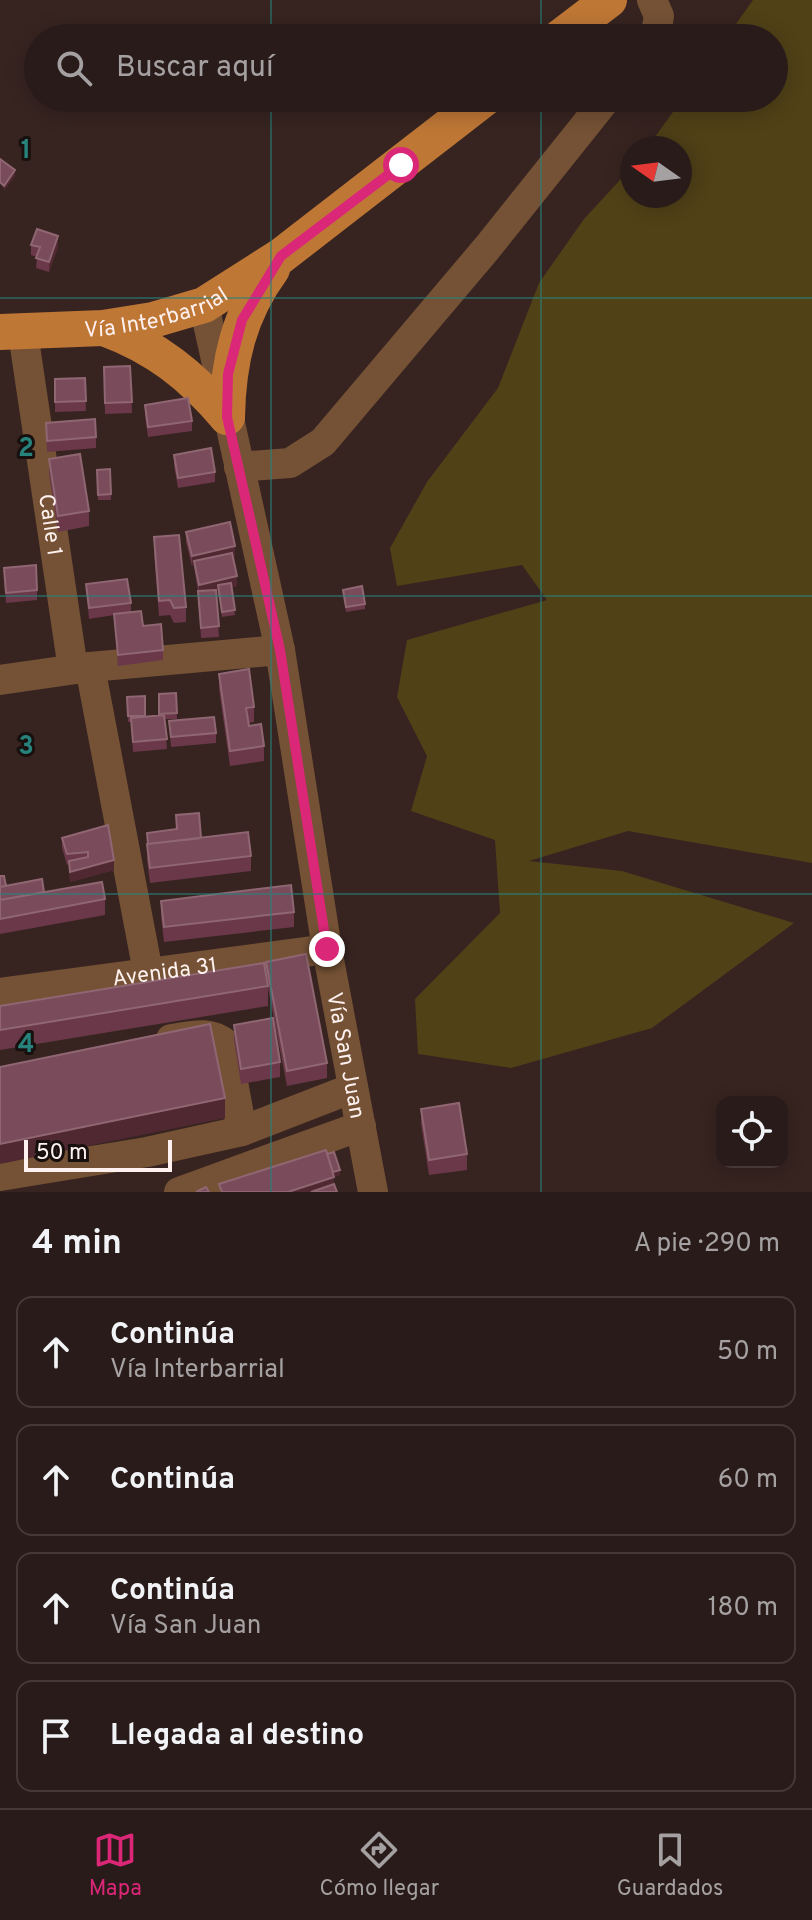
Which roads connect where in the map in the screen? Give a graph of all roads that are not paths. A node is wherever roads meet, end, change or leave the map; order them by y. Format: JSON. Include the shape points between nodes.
{"nodes":[{"id":1,"x":609,"y":0,"type":"edge"},
{"id":2,"x":652,"y":0,"type":"edge"},
{"id":3,"x":577,"y":24,"type":"edge"},
{"id":4,"x":659,"y":24,"type":"edge"},
{"id":5,"x":467,"y":112,"type":"edge"},
{"id":6,"x":596,"y":112,"type":"edge"},
{"id":7,"x":281,"y":256,"type":"junction"},
{"id":8,"x":204,"y":305,"type":"junction"},
{"id":9,"x":103,"y":328,"type":"junction"},
{"id":10,"x":12,"y":333,"type":"edge"},
{"id":11,"x":227,"y":417,"type":"junction"},
{"id":12,"x":239,"y":467,"type":"junction"},
{"id":13,"x":280,"y":650,"type":"junction"},
{"id":14,"x":82,"y":668,"type":"junction"},
{"id":15,"x":0,"y":680,"type":"edge"},
{"id":16,"x":327,"y":949,"type":"junction"},
{"id":17,"x":148,"y":972,"type":"junction"},
{"id":18,"x":0,"y":993,"type":"edge"},
{"id":19,"x":140,"y":1045,"type":"edge"},
{"id":20,"x":353,"y":1088,"type":"junction"},
{"id":21,"x":361,"y":1126,"type":"junction"},
{"id":22,"x":242,"y":1131,"type":"junction"},
{"id":23,"x":0,"y":1176,"type":"edge"},
{"id":24,"x":179,"y":1192,"type":"edge"},
{"id":25,"x":373,"y":1192,"type":"edge"}],
"edges":[{"from":1,"to":3,"type":"main road"},
{"from":2,"to":4,"type":"street"},
{"from":5,"to":7,"type":"main road","name":"Vía Interbarrial"},
{"from":6,"to":12,"type":"street","via":[[323,442],[290,463]]},
{"from":7,"to":8,"type":"main road","name":"Vía Interbarrial"},
{"from":7,"to":11,"type":"main road","via":[[251,302],[233,346]]},
{"from":8,"to":9,"type":"main road","name":"Vía Interbarrial"},
{"from":8,"to":11,"type":"street","name":"Vía San Juan"},
{"from":9,"to":10,"type":"main road","name":"Vía Interbarrial"},
{"from":9,"to":11,"type":"main road","via":[[165,357]]},
{"from":10,"to":14,"type":"street","name":"Calle 1"},
{"from":11,"to":12,"type":"street","name":"Vía San Juan"},
{"from":12,"to":13,"type":"street","name":"Vía San Juan"},
{"from":13,"to":14,"type":"street"},
{"from":13,"to":16,"type":"street","name":"Vía San Juan"},
{"from":14,"to":15,"type":"street"},
{"from":14,"to":17,"type":"street","name":"Calle 1"},
{"from":16,"to":17,"type":"street","name":"Avenida 31"},
{"from":16,"to":20,"type":"street","name":"Vía San Juan"},
{"from":17,"to":18,"type":"street","name":"Avenida 31"},
{"from":19,"to":22,"type":"street","via":[[202,1034],[226,1044]]},
{"from":20,"to":21,"type":"street","name":"Vía San Juan"},
{"from":20,"to":22,"type":"street"},
{"from":21,"to":24,"type":"street"},
{"from":21,"to":25,"type":"street","name":"Vía San Juan"},
{"from":22,"to":23,"type":"street"}]}
